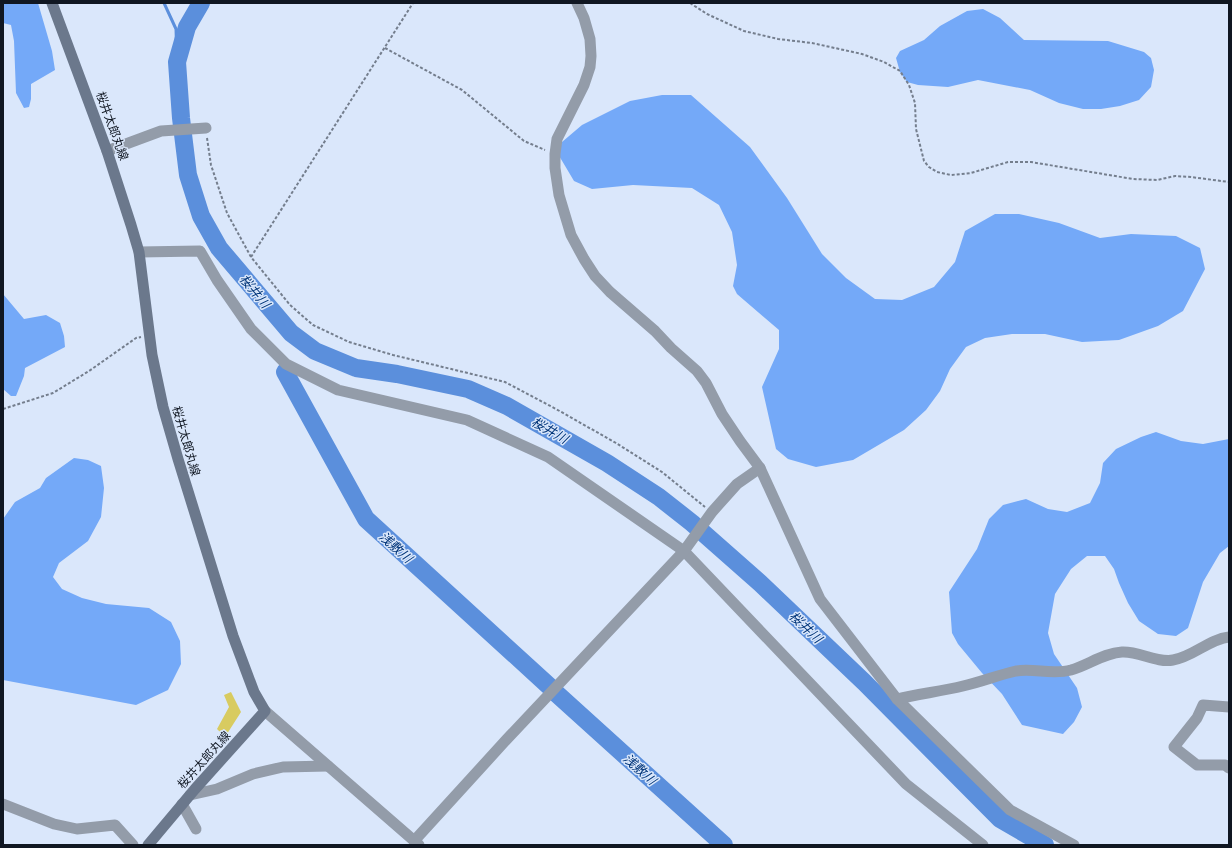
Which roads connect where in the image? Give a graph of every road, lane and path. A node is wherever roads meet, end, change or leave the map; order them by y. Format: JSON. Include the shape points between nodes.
{"nodes":[{"id":1,"x":52,"y":3,"type":"edge"},
{"id":2,"x":413,"y":3,"type":"edge"},
{"id":3,"x":577,"y":3,"type":"edge"},
{"id":4,"x":690,"y":3,"type":"edge"},
{"id":5,"x":385,"y":48,"type":"junction"},
{"id":6,"x":206,"y":128,"type":"joint"},
{"id":7,"x":107,"y":151,"type":"junction"},
{"id":8,"x":555,"y":154,"type":"junction"},
{"id":9,"x":1229,"y":182,"type":"edge"},
{"id":10,"x":138,"y":252,"type":"junction"},
{"id":11,"x":251,"y":257,"type":"junction"},
{"id":12,"x":150,"y":336,"type":"junction"},
{"id":13,"x":3,"y":408,"type":"edge"},
{"id":14,"x":760,"y":468,"type":"junction"},
{"id":15,"x":712,"y":512,"type":"junction"},
{"id":16,"x":686,"y":547,"type":"junction"},
{"id":17,"x":1229,"y":637,"type":"edge"},
{"id":18,"x":897,"y":698,"type":"junction"},
{"id":19,"x":1229,"y":707,"type":"edge"},
{"id":20,"x":265,"y":711,"type":"junction"},
{"id":21,"x":328,"y":766,"type":"junction"},
{"id":22,"x":1229,"y":768,"type":"edge"},
{"id":23,"x":186,"y":800,"type":"junction"},
{"id":24,"x":3,"y":804,"type":"edge"},
{"id":25,"x":196,"y":829,"type":"dead end"},
{"id":26,"x":417,"y":843,"type":"edge"},
{"id":27,"x":133,"y":845,"type":"edge"},
{"id":28,"x":148,"y":845,"type":"edge"},
{"id":29,"x":982,"y":845,"type":"edge"},
{"id":30,"x":1074,"y":845,"type":"edge"}],
"edges":[{"from":1,"to":7,"type":"main road","name":"桜井太郎丸線"},
{"from":2,"to":5,"type":"path"},
{"from":3,"to":8,"type":"street","via":[[590,39],[590,67],[584,85],[557,139]]},
{"from":4,"to":9,"type":"path","via":[[744,31],[862,54],[900,71],[909,85],[915,103],[916,129],[924,161],[937,172],[951,175],[971,173],[1008,162],[1030,162],[1133,179],[1157,180],[1186,176]]},
{"from":5,"to":8,"type":"path","via":[[462,90],[524,141]]},
{"from":5,"to":11,"type":"path"},
{"from":6,"to":7,"type":"street","via":[[161,131]]},
{"from":6,"to":11,"type":"path","via":[[211,165],[227,213]]},
{"from":7,"to":10,"type":"main road","name":"桜井太郎丸線"},
{"from":8,"to":14,"type":"street","via":[[556,175],[571,235],[595,276],[697,371],[722,414]]},
{"from":10,"to":12,"type":"main road","name":"桜井太郎丸線"},
{"from":10,"to":16,"type":"street","via":[[200,251],[251,329],[286,364],[338,390],[467,420],[548,457]]},
{"from":11,"to":15,"type":"path","via":[[290,305],[313,325],[349,342],[505,382],[616,443],[662,472]]},
{"from":12,"to":13,"type":"path","via":[[136,338],[53,393]]},
{"from":12,"to":20,"type":"main road","name":"桜井太郎丸線","via":[[163,407],[178,459],[233,636],[254,692]]},
{"from":14,"to":15,"type":"street","via":[[737,484]]},
{"from":14,"to":18,"type":"street","via":[[820,599]]},
{"from":15,"to":16,"type":"street"},
{"from":16,"to":26,"type":"street","via":[[507,739]]},
{"from":16,"to":29,"type":"street","via":[[906,784]]},
{"from":17,"to":18,"type":"street","via":[[1171,661],[1124,652],[1071,670],[1016,671],[962,686]]},
{"from":18,"to":30,"type":"street","via":[[1010,810]]},
{"from":19,"to":22,"type":"street","via":[[1203,705],[1197,718],[1174,747],[1197,765],[1225,765]]},
{"from":20,"to":21,"type":"street"},
{"from":20,"to":23,"type":"main road","name":"桜井太郎丸線"},
{"from":21,"to":23,"type":"street","via":[[283,767],[253,774]]},
{"from":21,"to":26,"type":"street"},
{"from":23,"to":25,"type":"street"},
{"from":23,"to":28,"type":"main road","name":"桜井太郎丸線"},
{"from":24,"to":27,"type":"street","via":[[54,824],[77,829],[115,825]]}]}
